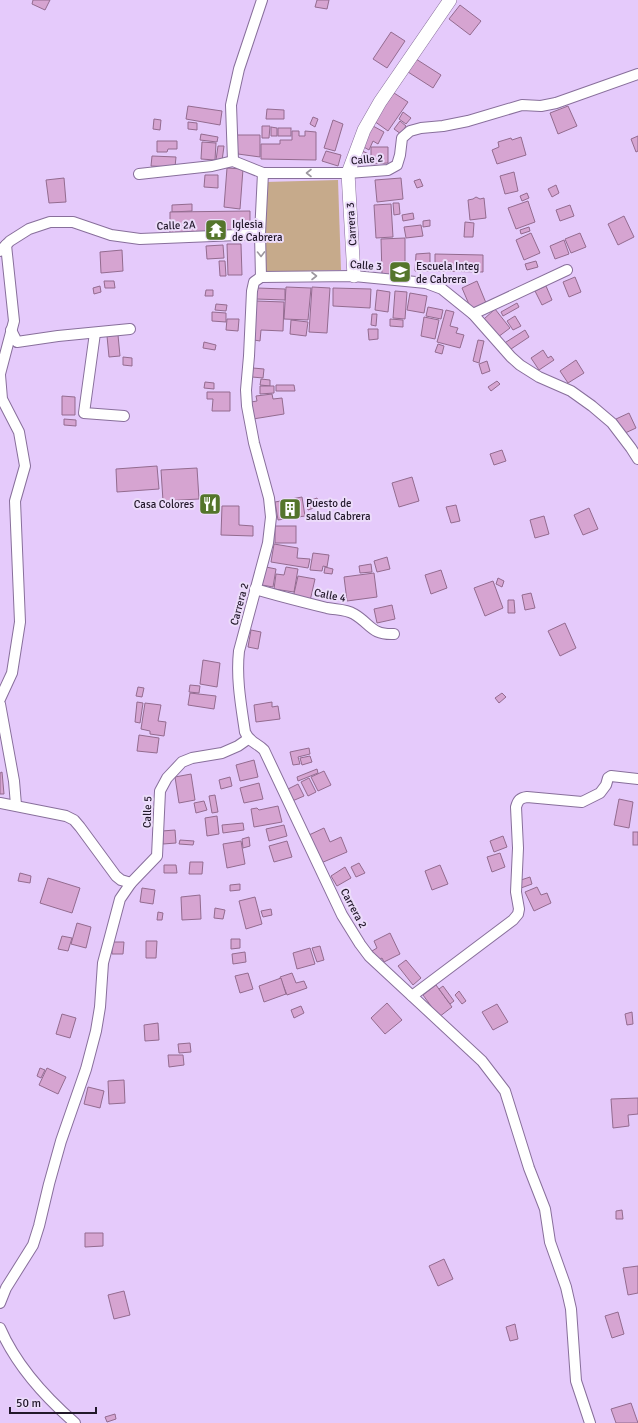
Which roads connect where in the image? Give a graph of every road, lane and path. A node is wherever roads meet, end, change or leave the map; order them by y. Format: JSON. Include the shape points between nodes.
{"nodes":[{"id":1,"x":262,"y":0,"type":"edge"},
{"id":2,"x":450,"y":0,"type":"edge"},
{"id":3,"x":638,"y":74,"type":"edge"},
{"id":4,"x":233,"y":161,"type":"junction"},
{"id":5,"x":348,"y":172,"type":"junction"},
{"id":6,"x":263,"y":173,"type":"junction"},
{"id":7,"x":138,"y":174,"type":"dead end"},
{"id":8,"x":260,"y":234,"type":"junction"},
{"id":9,"x":3,"y":248,"type":"edge"},
{"id":10,"x":567,"y":270,"type":"dead end"},
{"id":11,"x":354,"y":276,"type":"junction"},
{"id":12,"x":261,"y":277,"type":"junction"},
{"id":13,"x":473,"y":314,"type":"junction"},
{"id":14,"x":130,"y":329,"type":"dead end"},
{"id":15,"x":11,"y":330,"type":"junction"},
{"id":16,"x":96,"y":333,"type":"junction"},
{"id":17,"x":0,"y":375,"type":"edge"},
{"id":18,"x":124,"y":416,"type":"dead end"},
{"id":19,"x":638,"y":459,"type":"edge"},
{"id":20,"x":255,"y":589,"type":"junction"},
{"id":21,"x":394,"y":634,"type":"dead end"},
{"id":22,"x":0,"y":699,"type":"edge"},
{"id":23,"x":0,"y":704,"type":"edge"},
{"id":24,"x":248,"y":739,"type":"junction"},
{"id":25,"x":638,"y":780,"type":"edge"},
{"id":26,"x":0,"y":803,"type":"edge"},
{"id":27,"x":16,"y":805,"type":"junction"},
{"id":28,"x":131,"y":883,"type":"junction"},
{"id":29,"x":412,"y":996,"type":"junction"},
{"id":30,"x":0,"y":1303,"type":"edge"},
{"id":31,"x":0,"y":1328,"type":"edge"},
{"id":32,"x":75,"y":1423,"type":"edge"},
{"id":33,"x":590,"y":1423,"type":"edge"}],
"edges":[{"from":1,"to":4,"type":"street","via":[[239,69],[231,105]]},
{"from":2,"to":5,"type":"street","via":[[376,109],[364,130]]},
{"from":3,"to":5,"type":"street","name":"Calle 2","via":[[556,103],[541,106],[522,105],[468,121],[410,131],[402,138],[396,165],[388,170]]},
{"from":4,"to":6,"type":"street","name":"Calle 2"},
{"from":4,"to":7,"type":"street","via":[[212,166]]},
{"from":5,"to":6,"type":"street","name":"Calle 2","one_way":true},
{"from":5,"to":11,"type":"street","name":"Carrera 3"},
{"from":6,"to":8,"type":"street"},
{"from":8,"to":9,"type":"street","name":"Calle 2A","via":[[140,239],[111,235],[73,222],[50,222],[29,229]]},
{"from":8,"to":12,"type":"street","one_way":true},
{"from":9,"to":15,"type":"street","via":[[14,321]]},
{"from":10,"to":13,"type":"street"},
{"from":12,"to":11,"type":"street","name":"Calle 3","one_way":true},
{"from":11,"to":13,"type":"street","name":"Calle 3","via":[[426,283],[442,289]]},
{"from":12,"to":20,"type":"street","name":"Carrera 2","via":[[254,282],[252,291],[246,390],[254,443],[269,498],[271,517],[268,543]]},
{"from":13,"to":19,"type":"street","name":"Calle 3","via":[[520,365],[539,377],[571,391],[612,423]]},
{"from":14,"to":16,"type":"street"},
{"from":15,"to":16,"type":"street","via":[[17,342]]},
{"from":15,"to":17,"type":"street"},
{"from":16,"to":18,"type":"street","via":[[84,413]]},
{"from":17,"to":22,"type":"street","via":[[2,399],[19,432],[25,466],[15,501],[20,622],[12,673]]},
{"from":20,"to":21,"type":"street","name":"Calle 4","via":[[332,609],[345,609],[374,630]]},
{"from":20,"to":24,"type":"street","name":"Carrera 2","via":[[237,666]]},
{"from":23,"to":27,"type":"street"},
{"from":24,"to":28,"type":"street","name":"Calle 5","via":[[222,753],[182,762],[168,778],[160,791],[157,856]]},
{"from":24,"to":29,"type":"street","name":"Carrera 2","via":[[264,750],[342,915],[360,944],[369,956]]},
{"from":25,"to":29,"type":"street","via":[[611,776],[600,793],[582,802],[521,798],[516,807],[518,914]]},
{"from":26,"to":27,"type":"street"},
{"from":27,"to":28,"type":"street","via":[[74,820],[116,876]]},
{"from":28,"to":30,"type":"street","name":"Calle 5","via":[[120,899],[112,928],[103,963],[96,1031],[49,1184],[39,1226],[33,1245],[6,1288]]},
{"from":29,"to":33,"type":"street","name":"Carrera 2","via":[[482,1061],[505,1091],[545,1209],[550,1242],[566,1287],[571,1309],[576,1381]]},
{"from":31,"to":32,"type":"street","via":[[20,1364]]}]}
